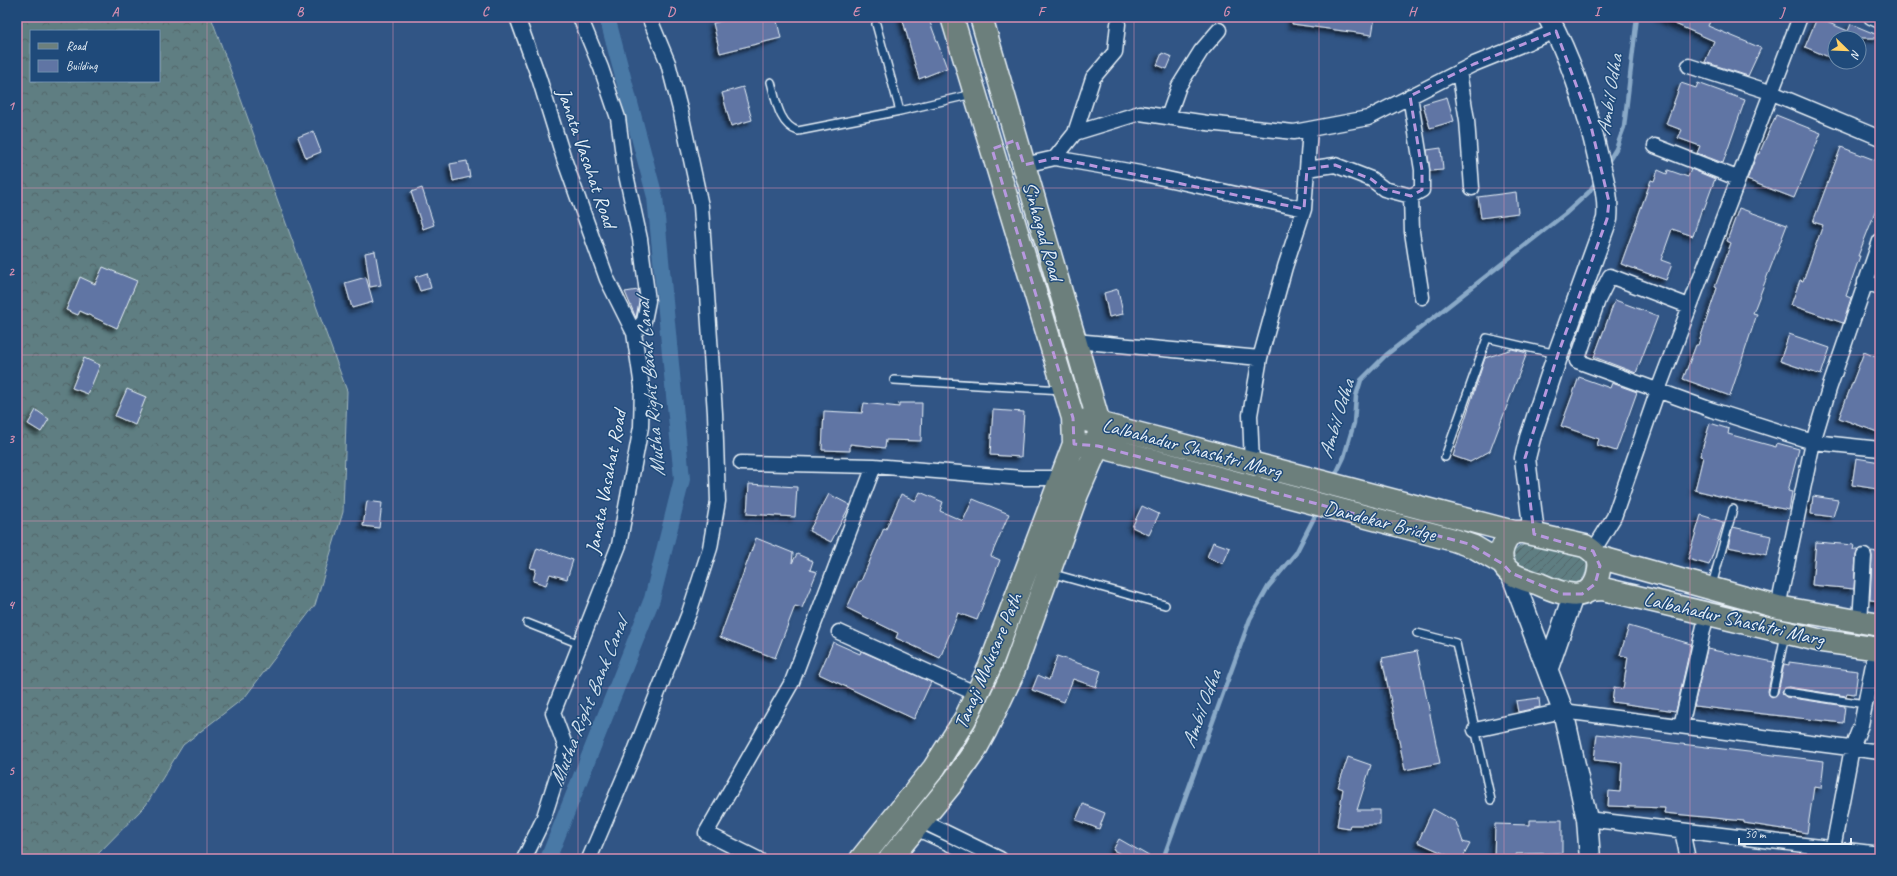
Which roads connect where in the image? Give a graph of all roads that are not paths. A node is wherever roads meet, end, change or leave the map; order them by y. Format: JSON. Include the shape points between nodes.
{"nodes":[{"id":1,"x":517,"y":17,"type":"edge"},
{"id":2,"x":580,"y":17,"type":"edge"},
{"id":3,"x":649,"y":17,"type":"edge"},
{"id":4,"x":952,"y":17,"type":"edge"},
{"id":5,"x":980,"y":17,"type":"edge"},
{"id":6,"x":1800,"y":17,"type":"edge"},
{"id":7,"x":1870,"y":17,"type":"edge"},
{"id":8,"x":1880,"y":21,"type":"edge"},
{"id":9,"x":876,"y":24,"type":"dead end"},
{"id":10,"x":1118,"y":24,"type":"dead end"},
{"id":11,"x":1552,"y":24,"type":"edge"},
{"id":12,"x":1219,"y":30,"type":"dead end"},
{"id":13,"x":1689,"y":66,"type":"dead end"},
{"id":14,"x":1459,"y":72,"type":"junction"},
{"id":15,"x":771,"y":82,"type":"dead end"},
{"id":16,"x":1770,"y":92,"type":"junction"},
{"id":17,"x":975,"y":93,"type":"junction"},
{"id":18,"x":1410,"y":96,"type":"junction"},
{"id":19,"x":900,"y":111,"type":"junction"},
{"id":20,"x":1168,"y":117,"type":"junction"},
{"id":21,"x":1310,"y":129,"type":"junction"},
{"id":22,"x":1075,"y":133,"type":"junction"},
{"id":23,"x":1880,"y":138,"type":"edge"},
{"id":24,"x":1016,"y":140,"type":"junction"},
{"id":25,"x":1655,"y":146,"type":"dead end"},
{"id":26,"x":992,"y":149,"type":"junction"},
{"id":27,"x":1055,"y":158,"type":"junction"},
{"id":28,"x":1024,"y":165,"type":"junction"},
{"id":29,"x":1307,"y":169,"type":"junction"},
{"id":30,"x":1738,"y":178,"type":"junction"},
{"id":31,"x":1472,"y":188,"type":"dead end"},
{"id":32,"x":1411,"y":196,"type":"junction"},
{"id":33,"x":1304,"y":209,"type":"junction"},
{"id":34,"x":1880,"y":240,"type":"edge"},
{"id":35,"x":1865,"y":282,"type":"junction"},
{"id":36,"x":1880,"y":287,"type":"edge"},
{"id":37,"x":1422,"y":297,"type":"dead end"},
{"id":38,"x":1689,"y":306,"type":"junction"},
{"id":39,"x":634,"y":334,"type":"junction"},
{"id":40,"x":1075,"y":341,"type":"junction"},
{"id":41,"x":1558,"y":354,"type":"junction"},
{"id":42,"x":1260,"y":358,"type":"junction"},
{"id":43,"x":894,"y":380,"type":"dead end"},
{"id":44,"x":1065,"y":390,"type":"junction"},
{"id":45,"x":1658,"y":390,"type":"junction"},
{"id":46,"x":1073,"y":418,"type":"junction"},
{"id":47,"x":1099,"y":423,"type":"junction"},
{"id":48,"x":1813,"y":442,"type":"junction"},
{"id":49,"x":1074,"y":443,"type":"junction"},
{"id":50,"x":1098,"y":446,"type":"junction"},
{"id":51,"x":1880,"y":449,"type":"edge"},
{"id":52,"x":1445,"y":457,"type":"dead end"},
{"id":53,"x":741,"y":463,"type":"dead end"},
{"id":54,"x":1252,"y":464,"type":"junction"},
{"id":55,"x":874,"y":466,"type":"junction"},
{"id":56,"x":1062,"y":478,"type":"junction"},
{"id":57,"x":1311,"y":480,"type":"joint"},
{"id":58,"x":1305,"y":502,"type":"joint"},
{"id":59,"x":1733,"y":509,"type":"dead end"},
{"id":60,"x":1524,"y":533,"type":"junction"},
{"id":61,"x":1596,"y":554,"type":"junction"},
{"id":62,"x":1864,"y":556,"type":"dead end"},
{"id":63,"x":1507,"y":569,"type":"junction"},
{"id":64,"x":1050,"y":573,"type":"junction"},
{"id":65,"x":1711,"y":590,"type":"junction"},
{"id":66,"x":1581,"y":593,"type":"junction"},
{"id":67,"x":1165,"y":606,"type":"dead end"},
{"id":68,"x":1778,"y":607,"type":"junction"},
{"id":69,"x":1707,"y":613,"type":"junction"},
{"id":70,"x":527,"y":623,"type":"dead end"},
{"id":71,"x":1870,"y":623,"type":"edge"},
{"id":72,"x":1004,"y":629,"type":"junction"},
{"id":73,"x":839,"y":632,"type":"dead end"},
{"id":74,"x":1785,"y":632,"type":"junction"},
{"id":75,"x":1417,"y":633,"type":"dead end"},
{"id":76,"x":1026,"y":638,"type":"junction"},
{"id":77,"x":580,"y":644,"type":"junction"},
{"id":78,"x":1878,"y":649,"type":"edge"},
{"id":79,"x":1548,"y":668,"type":"junction"},
{"id":80,"x":1773,"y":692,"type":"dead end"},
{"id":81,"x":1787,"y":692,"type":"dead end"},
{"id":82,"x":978,"y":694,"type":"junction"},
{"id":83,"x":1865,"y":704,"type":"junction"},
{"id":84,"x":1563,"y":711,"type":"junction"},
{"id":85,"x":1681,"y":726,"type":"junction"},
{"id":86,"x":1475,"y":730,"type":"junction"},
{"id":87,"x":1852,"y":748,"type":"junction"},
{"id":88,"x":1880,"y":752,"type":"edge"},
{"id":89,"x":1491,"y":800,"type":"dead end"},
{"id":90,"x":1587,"y":819,"type":"junction"},
{"id":91,"x":918,"y":826,"type":"junction"},
{"id":92,"x":1682,"y":830,"type":"junction"},
{"id":93,"x":1832,"y":854,"type":"edge"},
{"id":94,"x":1880,"y":854,"type":"edge"},
{"id":95,"x":524,"y":859,"type":"edge"},
{"id":96,"x":589,"y":859,"type":"edge"},
{"id":97,"x":758,"y":859,"type":"edge"},
{"id":98,"x":861,"y":859,"type":"edge"},
{"id":99,"x":890,"y":859,"type":"edge"},
{"id":100,"x":974,"y":859,"type":"edge"},
{"id":101,"x":1000,"y":859,"type":"edge"},
{"id":102,"x":1590,"y":859,"type":"edge"},
{"id":103,"x":1688,"y":859,"type":"edge"}],
"edges":[{"from":1,"to":39,"type":"street","name":"Janata Vasahat Road","via":[[564,159],[608,279]]},
{"from":2,"to":39,"type":"street","via":[[618,118],[625,170],[640,239],[648,301],[644,321]]},
{"from":3,"to":96,"type":"street","via":[[668,63],[701,206],[715,413],[718,501],[710,548],[689,613]]},
{"from":4,"to":17,"type":"main road","name":"Sinhagad Road"},
{"from":5,"to":24,"type":"main road","name":"Sinhagad Road"},
{"from":6,"to":16,"type":"street"},
{"from":7,"to":8,"type":"street"},
{"from":9,"to":19,"type":"lane"},
{"from":10,"to":22,"type":"street","via":[[1115,52],[1093,78]]},
{"from":11,"to":14,"type":"street"},
{"from":11,"to":41,"type":"street","via":[[1572,68],[1590,122],[1609,202],[1608,219]]},
{"from":12,"to":20,"type":"street","via":[[1201,51],[1179,86]]},
{"from":13,"to":16,"type":"street"},
{"from":14,"to":18,"type":"street"},
{"from":14,"to":31,"type":"street","via":[[1467,120]]},
{"from":15,"to":19,"type":"lane","via":[[782,118],[790,128],[798,131]]},
{"from":16,"to":23,"type":"street"},
{"from":16,"to":30,"type":"street"},
{"from":17,"to":19,"type":"lane"},
{"from":17,"to":26,"type":"main road","name":"Sinhagad Road"},
{"from":18,"to":21,"type":"street","via":[[1368,118]]},
{"from":18,"to":32,"type":"street","via":[[1422,170],[1422,190]]},
{"from":20,"to":21,"type":"street","via":[[1294,132]]},
{"from":20,"to":22,"type":"street","via":[[1140,113]]},
{"from":21,"to":29,"type":"street"},
{"from":22,"to":27,"type":"street"},
{"from":24,"to":26,"type":"main road"},
{"from":24,"to":28,"type":"main road","name":"Sinhagad Road"},
{"from":25,"to":30,"type":"street"},
{"from":26,"to":44,"type":"main road","name":"Sinhagad Road"},
{"from":27,"to":28,"type":"street"},
{"from":27,"to":33,"type":"street","via":[[1140,173]]},
{"from":28,"to":40,"type":"main road","name":"Sinhagad Road"},
{"from":29,"to":32,"type":"street","via":[[1335,165],[1371,179],[1384,190]]},
{"from":29,"to":33,"type":"street"},
{"from":30,"to":38,"type":"street"},
{"from":32,"to":37,"type":"street","via":[[1412,232]]},
{"from":33,"to":42,"type":"street","via":[[1285,266]]},
{"from":34,"to":35,"type":"street"},
{"from":35,"to":36,"type":"street"},
{"from":35,"to":48,"type":"street"},
{"from":38,"to":45,"type":"street"},
{"from":38,"to":45,"type":"street","via":[[1610,276],[1598,300],[1577,361]]},
{"from":39,"to":77,"type":"street","name":"Janata Vasahat Road","via":[[642,387],[641,427],[619,545]]},
{"from":40,"to":42,"type":"street"},
{"from":40,"to":47,"type":"main road","name":"Sinhagad Road"},
{"from":41,"to":52,"type":"lane","via":[[1487,338]]},
{"from":41,"to":60,"type":"street","via":[[1525,458]]},
{"from":42,"to":54,"type":"street","via":[[1250,415]]},
{"from":43,"to":44,"type":"lane"},
{"from":44,"to":46,"type":"main road","name":"Sinhagad Road"},
{"from":45,"to":48,"type":"street"},
{"from":45,"to":61,"type":"street","via":[[1614,517]]},
{"from":46,"to":47,"type":"main road","name":"Lalbahadur Shashtri Marg"},
{"from":46,"to":49,"type":"main road","name":"Sinhagad Road"},
{"from":47,"to":50,"type":"main road","name":"Sinhagad Road"},
{"from":47,"to":54,"type":"main road","name":"Lalbahadur Shashtri Marg"},
{"from":48,"to":51,"type":"street"},
{"from":48,"to":68,"type":"street"},
{"from":49,"to":50,"type":"main road","name":"Lalbahadur Shashtri Marg"},
{"from":49,"to":56,"type":"main road","name":"Tanaji Malusare Path"},
{"from":50,"to":58,"type":"main road","name":"Lalbahadur Shashtri Marg"},
{"from":50,"to":64,"type":"main road","name":"Tanaji Malusare Path","via":[[1076,498]]},
{"from":53,"to":55,"type":"street"},
{"from":54,"to":57,"type":"main road","name":"Lalbahadur Shashtri Marg"},
{"from":55,"to":56,"type":"street","via":[[1029,478]]},
{"from":55,"to":97,"type":"street","via":[[792,682],[706,833]]},
{"from":56,"to":72,"type":"main road","name":"Tanaji Malusare Path"},
{"from":57,"to":60,"type":"main road","name":"Dandekar Bridge"},
{"from":58,"to":63,"type":"main road","name":"Dandekar Bridge","via":[[1454,540],[1474,547]]},
{"from":59,"to":65,"type":"lane"},
{"from":60,"to":61,"type":"main road","name":"Lalbahadur Shashtri Marg","via":[[1585,546]]},
{"from":60,"to":63,"type":"main road","via":[[1510,535],[1502,548],[1501,554]]},
{"from":61,"to":65,"type":"main road","name":"Lalbahadur Shashtri Marg"},
{"from":61,"to":66,"type":"main road","via":[[1600,566],[1598,575],[1594,584]]},
{"from":62,"to":71,"type":"street"},
{"from":63,"to":66,"type":"main road","name":"Lalbahadur Shashtri Marg","via":[[1562,594]]},
{"from":63,"to":79,"type":"street"},
{"from":64,"to":67,"type":"lane"},
{"from":64,"to":76,"type":"main road","name":"Tanaji Malusare Path"},
{"from":65,"to":68,"type":"main road","name":"Lalbahadur Shashtri Marg"},
{"from":66,"to":69,"type":"main road","name":"Lalbahadur Shashtri Marg","via":[[1603,589]]},
{"from":66,"to":79,"type":"street"},
{"from":68,"to":71,"type":"main road","name":"Lalbahadur Shashtri Marg"},
{"from":69,"to":74,"type":"main road","name":"Lalbahadur Shashtri Marg"},
{"from":69,"to":85,"type":"street"},
{"from":70,"to":77,"type":"lane"},
{"from":72,"to":76,"type":"main road"},
{"from":72,"to":82,"type":"main road","name":"Tanaji Malusare Path"},
{"from":73,"to":82,"type":"street"},
{"from":74,"to":78,"type":"main road","name":"Lalbahadur Shashtri Marg","via":[[1822,641]]},
{"from":74,"to":80,"type":"lane"},
{"from":75,"to":86,"type":"lane","via":[[1456,643]]},
{"from":76,"to":91,"type":"main road","name":"Tanaji Malusare Path","via":[[1012,675],[974,752]]},
{"from":77,"to":95,"type":"street","name":"Janata Vasahat Road","via":[[553,713],[566,748],[543,820]]},
{"from":78,"to":83,"type":"street"},
{"from":79,"to":84,"type":"street"},
{"from":81,"to":83,"type":"lane"},
{"from":82,"to":98,"type":"main road","name":"Tanaji Malusare Path","via":[[954,740]]},
{"from":83,"to":87,"type":"street","via":[[1861,725]]},
{"from":84,"to":85,"type":"street"},
{"from":84,"to":86,"type":"street"},
{"from":84,"to":90,"type":"street"},
{"from":85,"to":87,"type":"street"},
{"from":86,"to":89,"type":"lane"},
{"from":87,"to":88,"type":"street"},
{"from":87,"to":93,"type":"street"},
{"from":90,"to":92,"type":"street"},
{"from":90,"to":102,"type":"street"},
{"from":91,"to":99,"type":"main road","name":"Tanaji Malusare Path"},
{"from":91,"to":100,"type":"lane"},
{"from":91,"to":101,"type":"street"},
{"from":92,"to":93,"type":"street"},
{"from":92,"to":103,"type":"street"},
{"from":93,"to":94,"type":"street"}]}
